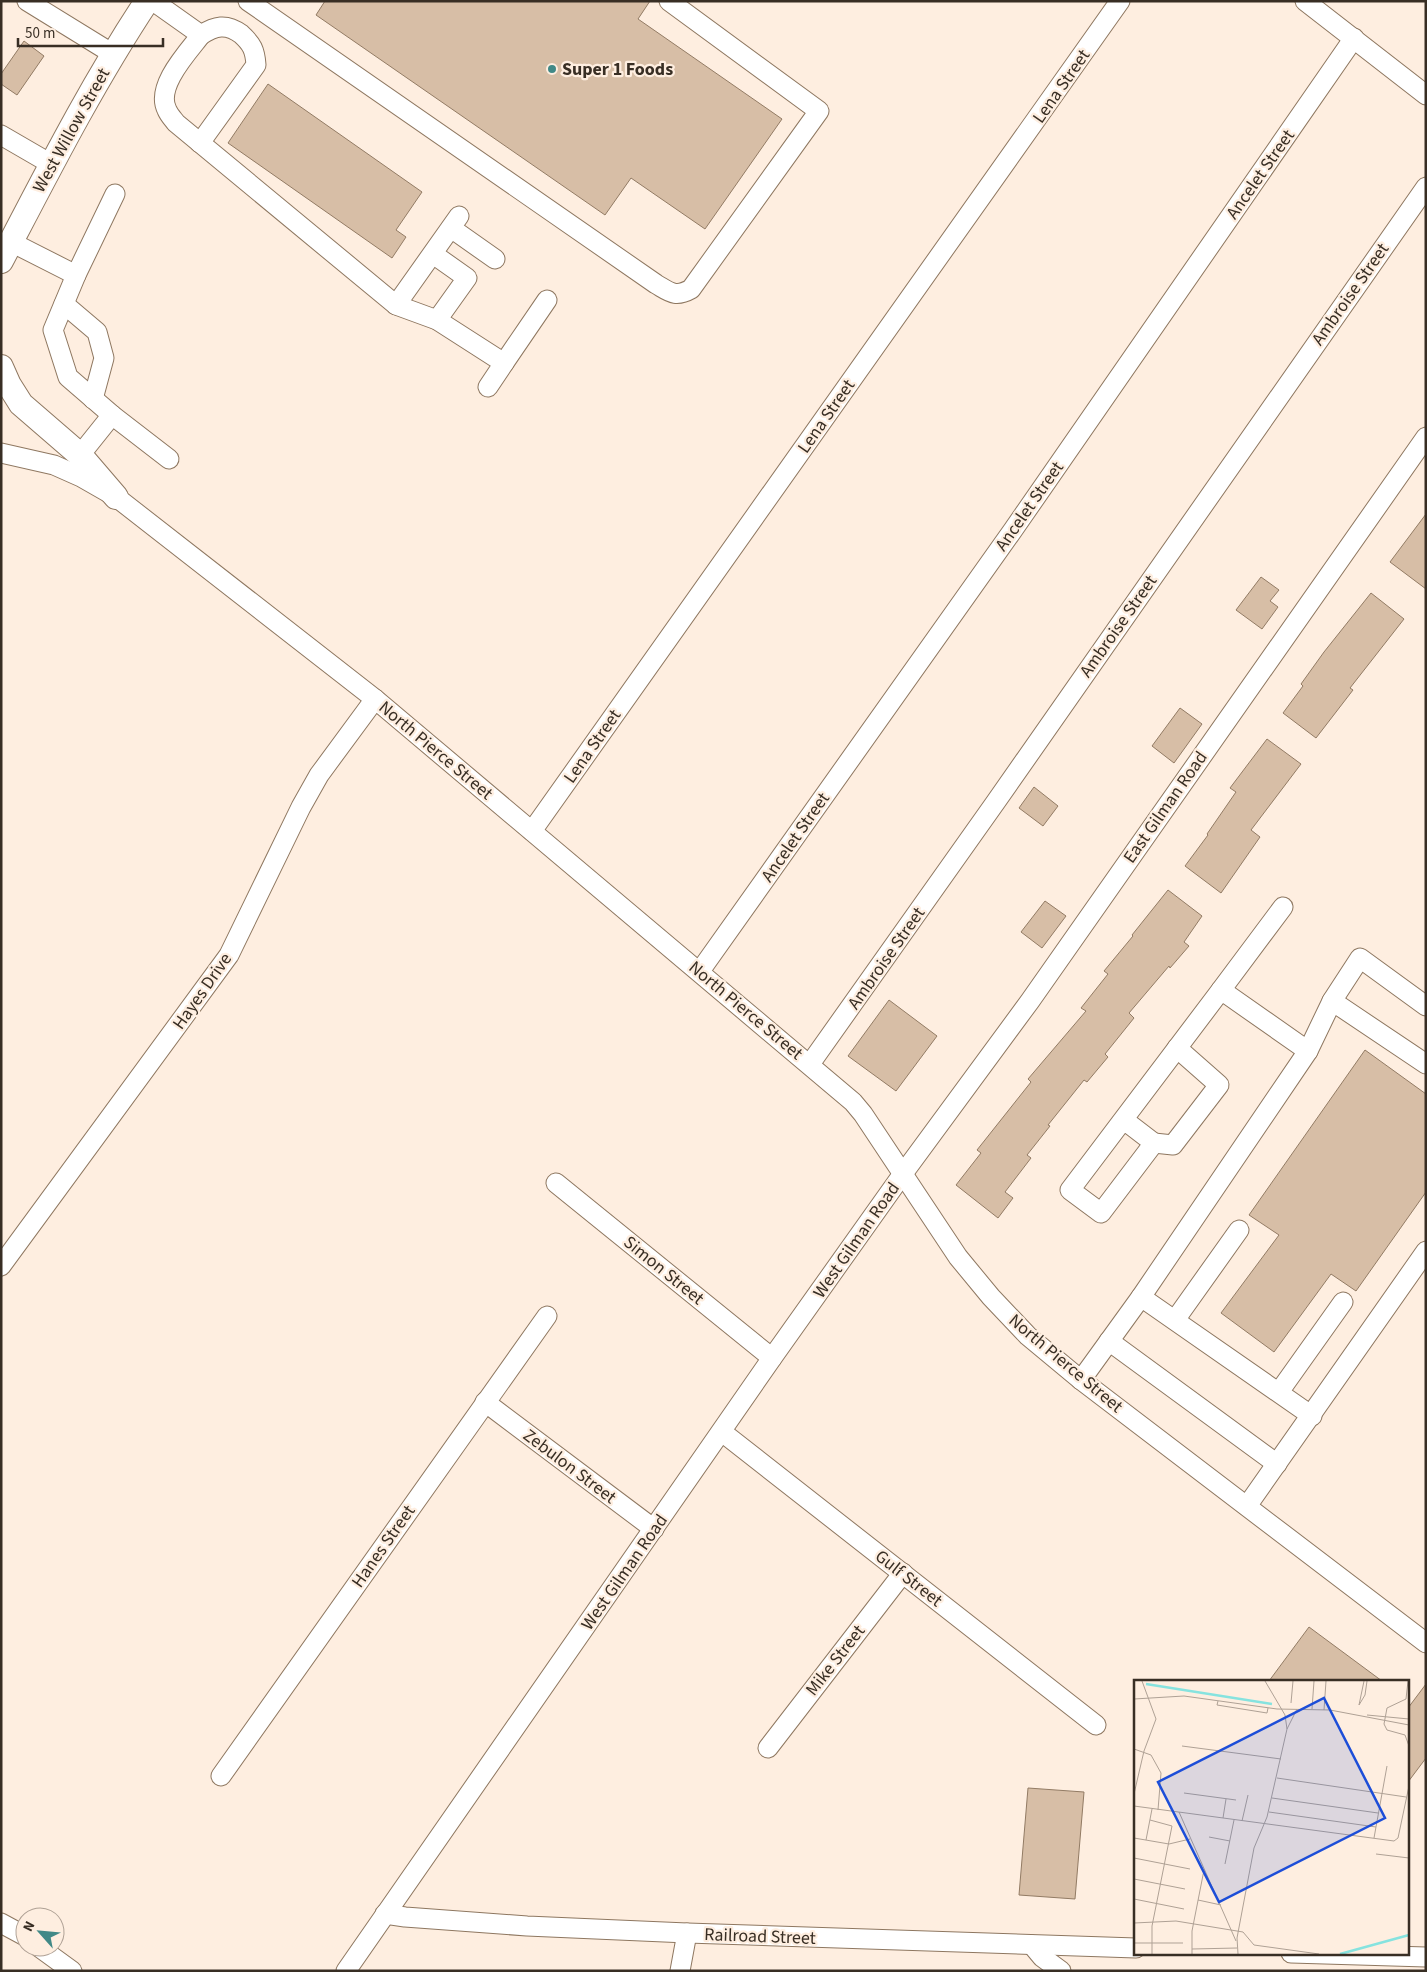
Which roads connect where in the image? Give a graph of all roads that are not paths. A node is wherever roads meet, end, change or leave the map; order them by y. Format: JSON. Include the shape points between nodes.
{"nodes":[{"id":1,"x":27,"y":1,"type":"edge"},
{"id":2,"x":147,"y":1,"type":"edge"},
{"id":3,"x":153,"y":1,"type":"edge"},
{"id":4,"x":248,"y":1,"type":"edge"},
{"id":5,"x":669,"y":1,"type":"edge"},
{"id":6,"x":1120,"y":1,"type":"edge"},
{"id":7,"x":1305,"y":1,"type":"edge"},
{"id":8,"x":201,"y":35,"type":"junction"},
{"id":9,"x":1354,"y":38,"type":"junction"},
{"id":10,"x":113,"y":54,"type":"junction"},
{"id":11,"x":1426,"y":95,"type":"edge"},
{"id":12,"x":1,"y":135,"type":"edge"},
{"id":13,"x":200,"y":143,"type":"junction"},
{"id":14,"x":51,"y":164,"type":"junction"},
{"id":15,"x":1426,"y":187,"type":"edge"},
{"id":16,"x":115,"y":194,"type":"dead end"},
{"id":17,"x":6,"y":252,"type":"edge"},
{"id":18,"x":433,"y":254,"type":"junction"},
{"id":19,"x":495,"y":259,"type":"dead end"},
{"id":20,"x":76,"y":274,"type":"junction"},
{"id":21,"x":547,"y":300,"type":"dead end"},
{"id":22,"x":64,"y":304,"type":"junction"},
{"id":23,"x":396,"y":306,"type":"junction"},
{"id":24,"x":437,"y":320,"type":"junction"},
{"id":25,"x":504,"y":363,"type":"junction"},
{"id":26,"x":1,"y":367,"type":"edge"},
{"id":27,"x":488,"y":387,"type":"dead end"},
{"id":28,"x":93,"y":399,"type":"junction"},
{"id":29,"x":112,"y":415,"type":"junction"},
{"id":30,"x":1426,"y":437,"type":"edge"},
{"id":31,"x":1,"y":453,"type":"edge"},
{"id":32,"x":80,"y":456,"type":"junction"},
{"id":33,"x":169,"y":459,"type":"dead end"},
{"id":34,"x":116,"y":497,"type":"junction"},
{"id":35,"x":375,"y":699,"type":"junction"},
{"id":36,"x":532,"y":830,"type":"junction"},
{"id":37,"x":1283,"y":907,"type":"dead end"},
{"id":38,"x":700,"y":971,"type":"junction"},
{"id":39,"x":1221,"y":990,"type":"junction"},
{"id":40,"x":1332,"y":1001,"type":"junction"},
{"id":41,"x":1426,"y":1006,"type":"edge"},
{"id":42,"x":1177,"y":1048,"type":"junction"},
{"id":43,"x":1308,"y":1051,"type":"junction"},
{"id":44,"x":810,"y":1064,"type":"junction"},
{"id":45,"x":1426,"y":1064,"type":"edge"},
{"id":46,"x":1124,"y":1120,"type":"junction"},
{"id":47,"x":1154,"y":1143,"type":"junction"},
{"id":48,"x":902,"y":1175,"type":"junction"},
{"id":49,"x":556,"y":1183,"type":"dead end"},
{"id":50,"x":1239,"y":1230,"type":"dead end"},
{"id":51,"x":1426,"y":1251,"type":"edge"},
{"id":52,"x":1,"y":1266,"type":"edge"},
{"id":53,"x":1141,"y":1297,"type":"junction"},
{"id":54,"x":1343,"y":1302,"type":"dead end"},
{"id":55,"x":547,"y":1316,"type":"dead end"},
{"id":56,"x":1175,"y":1320,"type":"junction"},
{"id":57,"x":1110,"y":1341,"type":"junction"},
{"id":58,"x":772,"y":1358,"type":"junction"},
{"id":59,"x":1081,"y":1380,"type":"junction"},
{"id":60,"x":1279,"y":1392,"type":"junction"},
{"id":61,"x":485,"y":1402,"type":"junction"},
{"id":62,"x":1312,"y":1416,"type":"junction"},
{"id":63,"x":722,"y":1432,"type":"junction"},
{"id":64,"x":1277,"y":1464,"type":"junction"},
{"id":65,"x":1247,"y":1506,"type":"junction"},
{"id":66,"x":654,"y":1529,"type":"junction"},
{"id":67,"x":903,"y":1573,"type":"junction"},
{"id":68,"x":1426,"y":1643,"type":"edge"},
{"id":69,"x":1096,"y":1725,"type":"dead end"},
{"id":70,"x":768,"y":1748,"type":"dead end"},
{"id":71,"x":220,"y":1776,"type":"dead end"},
{"id":72,"x":386,"y":1914,"type":"junction"},
{"id":73,"x":1,"y":1922,"type":"edge"},
{"id":74,"x":15,"y":1930,"type":"edge"},
{"id":75,"x":687,"y":1933,"type":"junction"},
{"id":76,"x":1032,"y":1945,"type":"junction"},
{"id":77,"x":1134,"y":1948,"type":"edge"},
{"id":78,"x":1318,"y":1954,"type":"edge"},
{"id":79,"x":53,"y":1957,"type":"edge"},
{"id":80,"x":1426,"y":1958,"type":"edge"},
{"id":81,"x":72,"y":1971,"type":"edge"},
{"id":82,"x":346,"y":1971,"type":"edge"},
{"id":83,"x":680,"y":1971,"type":"edge"},
{"id":84,"x":1060,"y":1971,"type":"edge"}],
"edges":[{"from":1,"to":10,"type":"street"},
{"from":2,"to":10,"type":"main road","name":"West Willow Street"},
{"from":3,"to":8,"type":"street"},
{"from":4,"to":5,"type":"street","via":[[656,284],[674,294],[682,294],[691,289],[819,111]]},
{"from":6,"to":36,"type":"street","name":"Lena Street"},
{"from":7,"to":9,"type":"street"},
{"from":8,"to":13,"type":"street","via":[[170,78],[164,94],[166,109],[176,123]]},
{"from":8,"to":13,"type":"street","via":[[211,28],[232,28],[251,43],[256,65]]},
{"from":9,"to":11,"type":"street"},
{"from":9,"to":38,"type":"street","name":"Ancelet Street","via":[[1013,530]]},
{"from":10,"to":14,"type":"main road","name":"West Willow Street"},
{"from":12,"to":14,"type":"street"},
{"from":13,"to":23,"type":"street"},
{"from":14,"to":17,"type":"main road","name":"West Willow Street"},
{"from":15,"to":44,"type":"street","name":"Ambroise Street"},
{"from":16,"to":20,"type":"street"},
{"from":17,"to":20,"type":"street"},
{"from":18,"to":19,"type":"street","via":[[455,222]]},
{"from":18,"to":23,"type":"street"},
{"from":18,"to":24,"type":"street","via":[[467,278]]},
{"from":20,"to":22,"type":"street"},
{"from":21,"to":25,"type":"street"},
{"from":22,"to":28,"type":"street","via":[[53,330],[68,377]]},
{"from":22,"to":28,"type":"street","via":[[98,332],[104,358]]},
{"from":23,"to":24,"type":"street"},
{"from":24,"to":25,"type":"street"},
{"from":25,"to":27,"type":"street"},
{"from":26,"to":32,"type":"main road","via":[[21,404]]},
{"from":28,"to":29,"type":"street"},
{"from":29,"to":32,"type":"street"},
{"from":29,"to":33,"type":"street"},
{"from":30,"to":48,"type":"street","name":"East Gilman Road","via":[[1030,1001]]},
{"from":31,"to":34,"type":"street","name":"North Pierce Street","via":[[54,466]]},
{"from":32,"to":34,"type":"main road"},
{"from":34,"to":35,"type":"street","name":"North Pierce Street"},
{"from":35,"to":36,"type":"street","name":"North Pierce Street"},
{"from":35,"to":52,"type":"street","name":"Hayes Drive","via":[[305,799],[229,955]]},
{"from":36,"to":38,"type":"street","name":"North Pierce Street"},
{"from":37,"to":39,"type":"street"},
{"from":38,"to":44,"type":"street","name":"North Pierce Street"},
{"from":39,"to":42,"type":"street"},
{"from":39,"to":43,"type":"street"},
{"from":40,"to":41,"type":"street","via":[[1360,958]]},
{"from":40,"to":43,"type":"street"},
{"from":40,"to":45,"type":"street"},
{"from":42,"to":46,"type":"street"},
{"from":42,"to":47,"type":"street","via":[[1219,1085],[1173,1145]]},
{"from":43,"to":53,"type":"street"},
{"from":44,"to":48,"type":"street","name":"North Pierce Street","via":[[863,1114]]},
{"from":46,"to":47,"type":"street"},
{"from":46,"to":47,"type":"street","via":[[1070,1190],[1101,1212]]},
{"from":48,"to":58,"type":"street","name":"West Gilman Road"},
{"from":48,"to":59,"type":"street","name":"North Pierce Street","via":[[958,1257],[991,1297],[1028,1336]]},
{"from":49,"to":58,"type":"street","name":"Simon Street"},
{"from":50,"to":56,"type":"street"},
{"from":51,"to":62,"type":"street"},
{"from":53,"to":56,"type":"street"},
{"from":53,"to":57,"type":"street"},
{"from":54,"to":60,"type":"street"},
{"from":55,"to":61,"type":"street","name":"Hanes Street"},
{"from":56,"to":60,"type":"street"},
{"from":57,"to":59,"type":"street"},
{"from":57,"to":64,"type":"street"},
{"from":58,"to":63,"type":"street","name":"West Gilman Road"},
{"from":59,"to":65,"type":"street","name":"North Pierce Street"},
{"from":60,"to":62,"type":"street"},
{"from":61,"to":66,"type":"street","name":"Zebulon Street"},
{"from":61,"to":71,"type":"street","name":"Hanes Street"},
{"from":62,"to":64,"type":"street"},
{"from":63,"to":66,"type":"street","name":"West Gilman Road"},
{"from":63,"to":67,"type":"street","name":"Gulf Street"},
{"from":64,"to":65,"type":"street"},
{"from":65,"to":68,"type":"street","name":"North Pierce Street"},
{"from":66,"to":72,"type":"street","name":"West Gilman Road"},
{"from":67,"to":69,"type":"street","name":"Gulf Street"},
{"from":67,"to":70,"type":"street","name":"Mike Street"},
{"from":72,"to":75,"type":"street","name":"Railroad Street","via":[[527,1926]]},
{"from":72,"to":82,"type":"street","name":"West Gilman Road"},
{"from":73,"to":74,"type":"street"},
{"from":75,"to":76,"type":"street","name":"Railroad Street"},
{"from":75,"to":83,"type":"street"},
{"from":76,"to":77,"type":"street","name":"Railroad Street"},
{"from":76,"to":84,"type":"street"},
{"from":78,"to":80,"type":"street"},
{"from":79,"to":81,"type":"street"}]}
